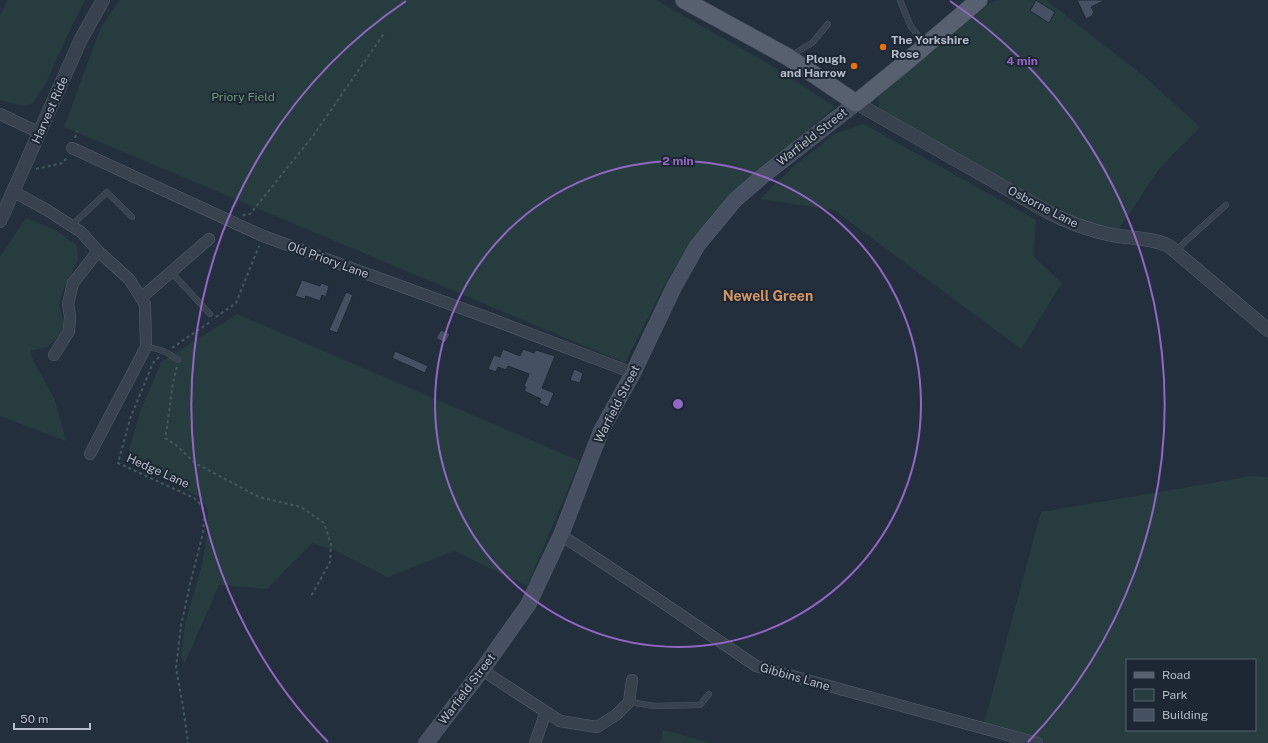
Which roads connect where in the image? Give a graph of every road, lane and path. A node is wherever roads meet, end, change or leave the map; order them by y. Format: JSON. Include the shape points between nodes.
{"nodes":[{"id":1,"x":103,"y":0,"type":"edge"},
{"id":2,"x":684,"y":0,"type":"edge"},
{"id":3,"x":900,"y":0,"type":"edge"},
{"id":4,"x":971,"y":2,"type":"edge"},
{"id":5,"x":828,"y":24,"type":"dead end"},
{"id":6,"x":385,"y":32,"type":"dead end"},
{"id":7,"x":926,"y":45,"type":"junction"},
{"id":8,"x":788,"y":57,"type":"junction"},
{"id":9,"x":856,"y":103,"type":"junction"},
{"id":10,"x":0,"y":114,"type":"edge"},
{"id":11,"x":40,"y":133,"type":"junction"},
{"id":12,"x":72,"y":148,"type":"joint"},
{"id":13,"x":35,"y":169,"type":"dead end"},
{"id":14,"x":14,"y":192,"type":"junction"},
{"id":15,"x":1226,"y":205,"type":"dead end"},
{"id":16,"x":244,"y":215,"type":"dead end"},
{"id":17,"x":132,"y":217,"type":"dead end"},
{"id":18,"x":0,"y":221,"type":"edge"},
{"id":19,"x":71,"y":226,"type":"junction"},
{"id":20,"x":263,"y":236,"type":"junction"},
{"id":21,"x":209,"y":239,"type":"dead end"},
{"id":22,"x":98,"y":251,"type":"junction"},
{"id":23,"x":1175,"y":251,"type":"junction"},
{"id":24,"x":171,"y":272,"type":"junction"},
{"id":25,"x":141,"y":298,"type":"junction"},
{"id":26,"x":210,"y":314,"type":"dead end"},
{"id":27,"x":1268,"y":330,"type":"edge"},
{"id":28,"x":146,"y":347,"type":"junction"},
{"id":29,"x":166,"y":352,"type":"junction"},
{"id":30,"x":54,"y":355,"type":"dead end"},
{"id":31,"x":178,"y":360,"type":"joint"},
{"id":32,"x":633,"y":373,"type":"junction"},
{"id":33,"x":90,"y":454,"type":"dead end"},
{"id":34,"x":561,"y":535,"type":"junction"},
{"id":35,"x":310,"y":598,"type":"dead end"},
{"id":36,"x":482,"y":670,"type":"junction"},
{"id":37,"x":632,"y":680,"type":"dead end"},
{"id":38,"x":709,"y":694,"type":"dead end"},
{"id":39,"x":629,"y":702,"type":"junction"},
{"id":40,"x":546,"y":712,"type":"junction"},
{"id":41,"x":188,"y":743,"type":"edge"},
{"id":42,"x":426,"y":743,"type":"edge"},
{"id":43,"x":536,"y":743,"type":"edge"},
{"id":44,"x":1037,"y":743,"type":"edge"}],
"edges":[{"from":1,"to":11,"type":"street","name":"Harvest Ride","via":[[81,39]]},
{"from":2,"to":8,"type":"main road"},
{"from":3,"to":7,"type":"lane","via":[[911,27]]},
{"from":4,"to":7,"type":"main road"},
{"from":5,"to":8,"type":"lane","via":[[812,43]]},
{"from":6,"to":16,"type":"path","via":[[313,136],[250,214]]},
{"from":7,"to":9,"type":"main road"},
{"from":8,"to":9,"type":"main road"},
{"from":9,"to":23,"type":"street","name":"Osborne Lane","via":[[1072,224],[1110,235],[1162,243]]},
{"from":9,"to":32,"type":"main road","name":"Warfield Street","via":[[764,174],[736,200],[697,246],[674,287]]},
{"from":10,"to":11,"type":"street"},
{"from":11,"to":14,"type":"street","name":"Harvest Ride"},
{"from":12,"to":13,"type":"path","via":[[63,163]]},
{"from":12,"to":20,"type":"street","name":"Old Priory Lane"},
{"from":14,"to":18,"type":"street","name":"Harvest Ride"},
{"from":14,"to":19,"type":"street"},
{"from":15,"to":23,"type":"lane"},
{"from":17,"to":19,"type":"lane","via":[[107,192]]},
{"from":19,"to":22,"type":"street","via":[[81,232]]},
{"from":20,"to":29,"type":"path","name":"Hedge Lane","via":[[236,303]]},
{"from":20,"to":32,"type":"street","name":"Old Priory Lane"},
{"from":21,"to":24,"type":"street"},
{"from":22,"to":25,"type":"street","via":[[129,279]]},
{"from":22,"to":30,"type":"street","via":[[73,283],[68,304],[69,331]]},
{"from":23,"to":27,"type":"street","name":"Osborne Lane"},
{"from":24,"to":25,"type":"street"},
{"from":24,"to":26,"type":"lane"},
{"from":25,"to":28,"type":"street","via":[[145,304]]},
{"from":28,"to":29,"type":"lane"},
{"from":28,"to":33,"type":"street"},
{"from":29,"to":31,"type":"lane"},
{"from":29,"to":41,"type":"path","name":"Hedge Lane","via":[[159,356],[148,374],[130,419],[118,463],[194,498],[202,506],[204,513],[203,533],[181,626],[176,668]]},
{"from":31,"to":35,"type":"path","via":[[165,438],[195,463],[259,497],[301,507],[324,523],[331,544],[330,562]]},
{"from":32,"to":34,"type":"main road","name":"Warfield Street","via":[[601,431]]},
{"from":34,"to":36,"type":"main road","name":"Warfield Street","via":[[528,605]]},
{"from":34,"to":44,"type":"street","name":"Gibbins Lane","via":[[756,666]]},
{"from":36,"to":40,"type":"street"},
{"from":36,"to":42,"type":"main road","name":"Warfield Street"},
{"from":37,"to":39,"type":"street"},
{"from":38,"to":39,"type":"lane","via":[[700,705],[654,706]]},
{"from":39,"to":40,"type":"street","via":[[616,715],[597,727],[560,721]]},
{"from":40,"to":43,"type":"street"}]}
